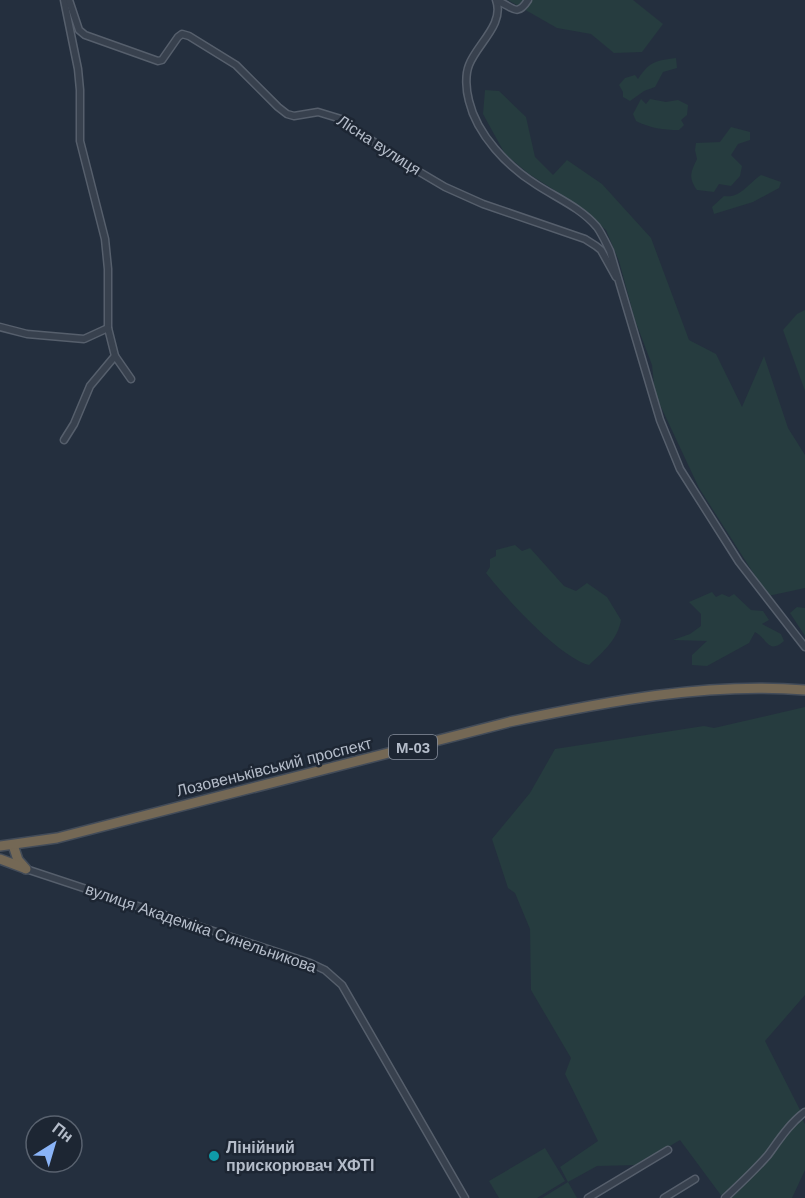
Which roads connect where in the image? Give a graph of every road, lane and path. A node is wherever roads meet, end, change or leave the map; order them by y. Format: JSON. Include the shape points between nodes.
{"nodes":[{"id":1,"x":64,"y":0,"type":"edge"},
{"id":2,"x":69,"y":0,"type":"edge"},
{"id":3,"x":496,"y":0,"type":"edge"},
{"id":4,"x":528,"y":0,"type":"edge"},
{"id":5,"x":618,"y":280,"type":"junction"},
{"id":6,"x":0,"y":327,"type":"edge"},
{"id":7,"x":108,"y":328,"type":"junction"},
{"id":8,"x":116,"y":356,"type":"junction"},
{"id":9,"x":131,"y":379,"type":"dead end"},
{"id":10,"x":64,"y":440,"type":"dead end"},
{"id":11,"x":805,"y":647,"type":"edge"},
{"id":12,"x":805,"y":690,"type":"edge"},
{"id":13,"x":28,"y":843,"type":"junction"},
{"id":14,"x":13,"y":845,"type":"junction"},
{"id":15,"x":0,"y":846,"type":"edge"},
{"id":16,"x":0,"y":859,"type":"edge"},
{"id":17,"x":27,"y":869,"type":"junction"},
{"id":18,"x":805,"y":1113,"type":"edge"},
{"id":19,"x":668,"y":1150,"type":"dead end"},
{"id":20,"x":695,"y":1179,"type":"dead end"},
{"id":21,"x":465,"y":1198,"type":"edge"},
{"id":22,"x":588,"y":1198,"type":"edge"},
{"id":23,"x":664,"y":1198,"type":"edge"},
{"id":24,"x":724,"y":1198,"type":"edge"}],
"edges":[{"from":1,"to":7,"type":"street","via":[[78,69],[80,141],[105,239]]},
{"from":2,"to":5,"type":"street","name":"Лісна вулиця","via":[[84,35],[158,61],[178,37],[189,36],[236,65],[287,114],[332,115],[446,187],[591,242],[601,250]]},
{"from":3,"to":4,"type":"street","via":[[517,10]]},
{"from":3,"to":5,"type":"street","via":[[498,15],[466,76],[474,115],[488,141],[504,158],[598,229],[610,251]]},
{"from":5,"to":11,"type":"street","via":[[660,420],[681,469],[739,562]]},
{"from":6,"to":7,"type":"street","via":[[27,334],[84,339]]},
{"from":7,"to":8,"type":"street"},
{"from":8,"to":9,"type":"street"},
{"from":8,"to":10,"type":"street","via":[[90,386]]},
{"from":12,"to":13,"type":"highway","name":"Лозовеньківський проспект","number":"М-03","via":[[725,690],[581,707]]},
{"from":13,"to":14,"type":"highway","name":"Лозовеньківський проспект","number":"М-03"},
{"from":13,"to":17,"type":"highway","via":[[22,856]]},
{"from":14,"to":15,"type":"highway","name":"Лозовеньківський проспект","number":"М-03"},
{"from":14,"to":17,"type":"highway","via":[[18,860]]},
{"from":16,"to":17,"type":"highway"},
{"from":17,"to":21,"type":"street","name":"вулиця Академіка Синельникова","via":[[310,963],[334,977]]},
{"from":18,"to":24,"type":"street"},
{"from":19,"to":22,"type":"street"},
{"from":20,"to":23,"type":"street"}]}
